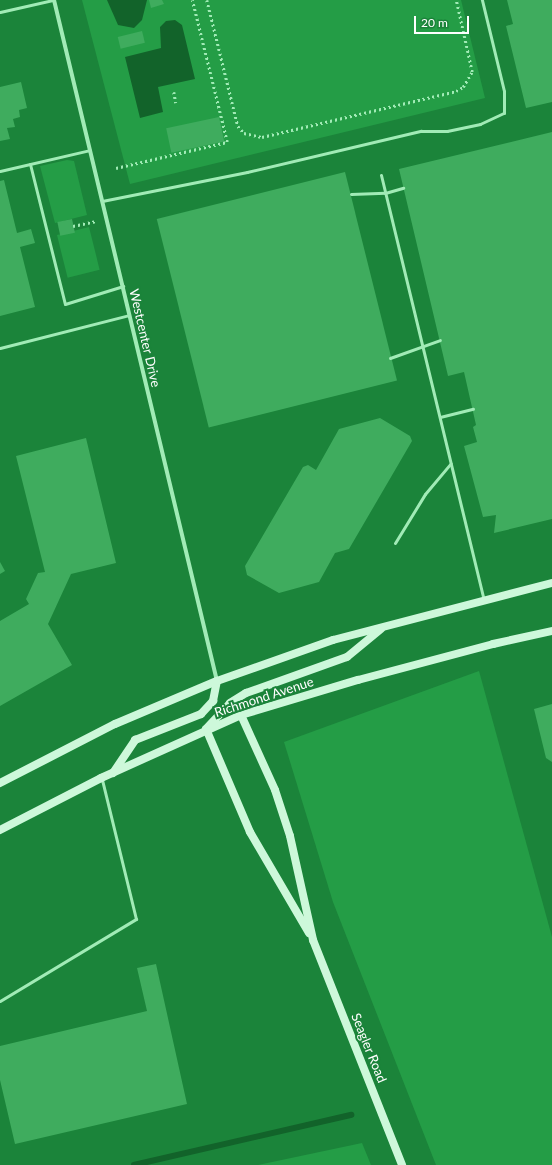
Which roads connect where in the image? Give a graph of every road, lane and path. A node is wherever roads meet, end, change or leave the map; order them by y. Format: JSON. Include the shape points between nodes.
{"nodes":[{"id":1,"x":53,"y":0,"type":"edge"},
{"id":2,"x":192,"y":0,"type":"edge"},
{"id":3,"x":207,"y":0,"type":"edge"},
{"id":4,"x":456,"y":0,"type":"edge"},
{"id":5,"x":482,"y":0,"type":"edge"},
{"id":6,"x":0,"y":12,"type":"edge"},
{"id":7,"x":174,"y":92,"type":"dead end"},
{"id":8,"x":176,"y":103,"type":"dead end"},
{"id":9,"x":90,"y":150,"type":"junction"},
{"id":10,"x":30,"y":164,"type":"junction"},
{"id":11,"x":116,"y":168,"type":"dead end"},
{"id":12,"x":0,"y":171,"type":"edge"},
{"id":13,"x":381,"y":175,"type":"dead end"},
{"id":14,"x":403,"y":188,"type":"dead end"},
{"id":15,"x":385,"y":192,"type":"junction"},
{"id":16,"x":351,"y":194,"type":"dead end"},
{"id":17,"x":102,"y":201,"type":"junction"},
{"id":18,"x":106,"y":218,"type":"junction"},
{"id":19,"x":73,"y":226,"type":"dead end"},
{"id":20,"x":122,"y":286,"type":"junction"},
{"id":21,"x":129,"y":315,"type":"junction"},
{"id":22,"x":440,"y":340,"type":"dead end"},
{"id":23,"x":0,"y":348,"type":"edge"},
{"id":24,"x":423,"y":348,"type":"junction"},
{"id":25,"x":390,"y":358,"type":"dead end"},
{"id":26,"x":473,"y":409,"type":"dead end"},
{"id":27,"x":440,"y":417,"type":"junction"},
{"id":28,"x":451,"y":463,"type":"junction"},
{"id":29,"x":395,"y":543,"type":"dead end"},
{"id":30,"x":552,"y":583,"type":"edge"},
{"id":31,"x":484,"y":600,"type":"junction"},
{"id":32,"x":383,"y":627,"type":"junction"},
{"id":33,"x":552,"y":631,"type":"edge"},
{"id":34,"x":217,"y":681,"type":"junction"},
{"id":35,"x":241,"y":715,"type":"junction"},
{"id":36,"x":206,"y":729,"type":"junction"},
{"id":37,"x":113,"y":773,"type":"junction"},
{"id":38,"x":101,"y":778,"type":"junction"},
{"id":39,"x":0,"y":783,"type":"edge"},
{"id":40,"x":0,"y":830,"type":"edge"},
{"id":41,"x":313,"y":940,"type":"junction"},
{"id":42,"x":0,"y":1001,"type":"edge"},
{"id":43,"x":402,"y":1165,"type":"edge"}],
"edges":[{"from":1,"to":6,"type":"lane"},
{"from":1,"to":9,"type":"street","name":"Westcenter Drive"},
{"from":2,"to":11,"type":"path","via":[[227,142]]},
{"from":3,"to":4,"type":"path","via":[[238,126],[244,133],[262,137],[456,91],[463,87],[472,72]]},
{"from":5,"to":17,"type":"lane","via":[[504,91],[504,113],[480,124],[447,131],[421,131],[246,172]]},
{"from":7,"to":8,"type":"path"},
{"from":9,"to":10,"type":"lane"},
{"from":9,"to":17,"type":"street","name":"Westcenter Drive"},
{"from":10,"to":12,"type":"lane"},
{"from":10,"to":20,"type":"lane","via":[[65,304]]},
{"from":13,"to":15,"type":"lane"},
{"from":14,"to":15,"type":"lane"},
{"from":15,"to":16,"type":"lane"},
{"from":15,"to":24,"type":"lane"},
{"from":17,"to":18,"type":"street","name":"Westcenter Drive"},
{"from":18,"to":19,"type":"path"},
{"from":18,"to":20,"type":"street","name":"Westcenter Drive"},
{"from":20,"to":21,"type":"street","name":"Westcenter Drive"},
{"from":21,"to":23,"type":"lane"},
{"from":21,"to":34,"type":"street","name":"Westcenter Drive"},
{"from":22,"to":24,"type":"lane"},
{"from":24,"to":25,"type":"lane"},
{"from":24,"to":27,"type":"lane"},
{"from":26,"to":27,"type":"lane"},
{"from":27,"to":28,"type":"lane"},
{"from":28,"to":29,"type":"lane","via":[[425,494]]},
{"from":28,"to":31,"type":"lane"},
{"from":30,"to":31,"type":"main road"},
{"from":31,"to":32,"type":"main road"},
{"from":32,"to":34,"type":"main road","via":[[333,640]]},
{"from":32,"to":36,"type":"main road","via":[[347,657],[246,693],[230,703]]},
{"from":33,"to":35,"type":"main road","name":"Richmond Avenue","via":[[470,650]]},
{"from":34,"to":37,"type":"main road","via":[[213,701],[201,714],[135,740]]},
{"from":34,"to":39,"type":"main road","via":[[115,724]]},
{"from":35,"to":36,"type":"main road","name":"Richmond Avenue"},
{"from":35,"to":41,"type":"main road","name":"Seagler Road","via":[[274,790],[290,836]]},
{"from":36,"to":37,"type":"main road","name":"Richmond Avenue"},
{"from":36,"to":41,"type":"main road","name":"Seagler Road","via":[[250,832]]},
{"from":37,"to":38,"type":"main road","name":"Richmond Avenue"},
{"from":38,"to":40,"type":"main road","name":"Richmond Avenue"},
{"from":38,"to":42,"type":"lane","via":[[136,918]]},
{"from":41,"to":43,"type":"main road","name":"Seagler Road"}]}
